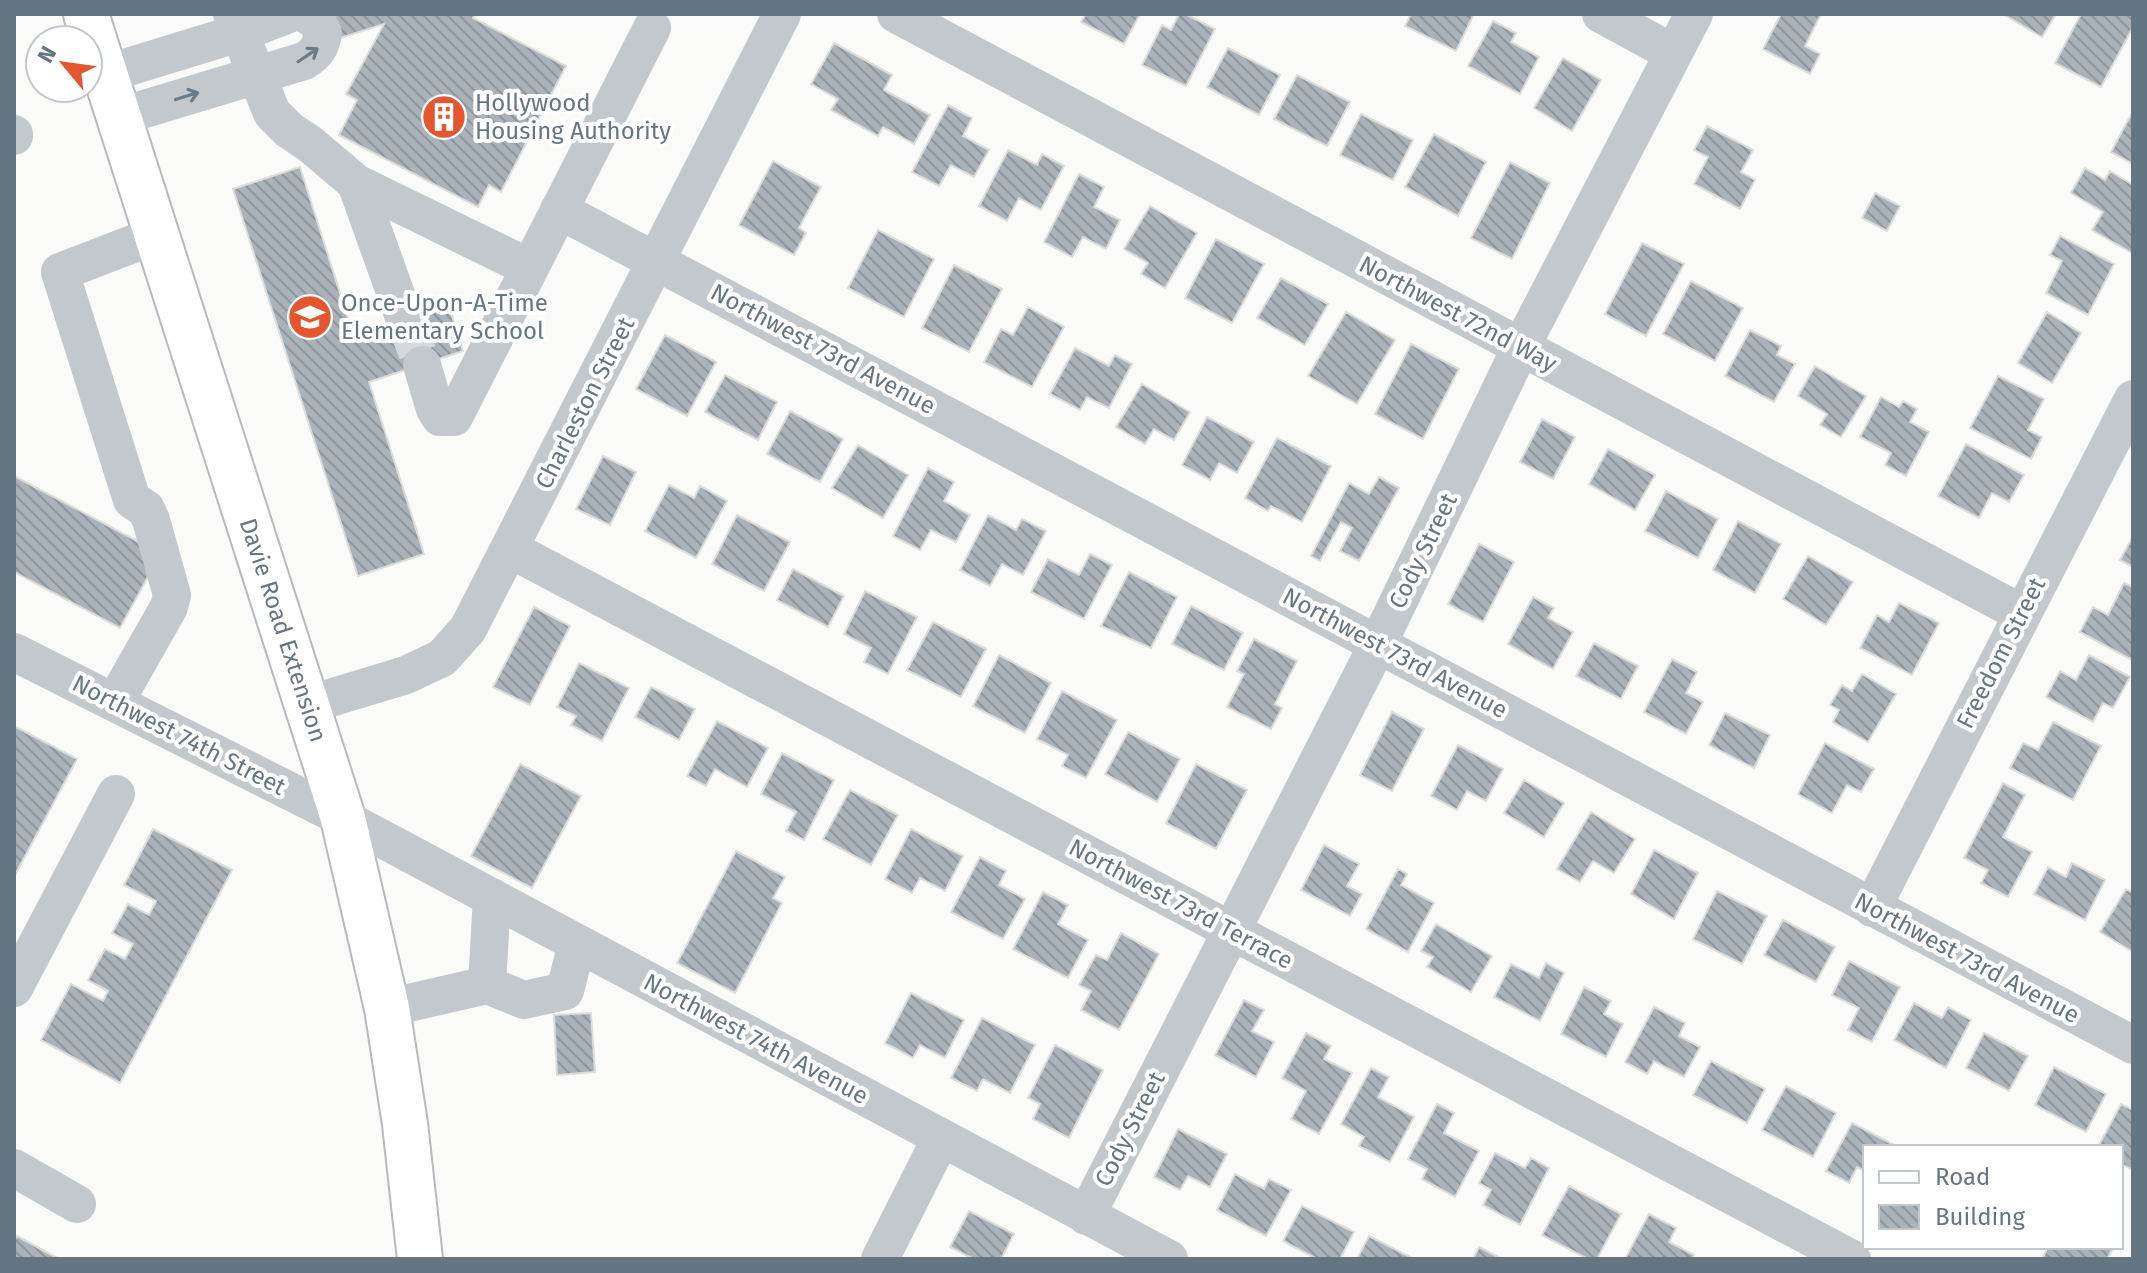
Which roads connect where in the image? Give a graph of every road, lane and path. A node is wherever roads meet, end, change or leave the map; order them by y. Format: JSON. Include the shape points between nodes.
{"nodes":[{"id":1,"x":86,"y":14,"type":"edge"},
{"id":2,"x":289,"y":14,"type":"edge"},
{"id":3,"x":305,"y":14,"type":"edge"},
{"id":4,"x":782,"y":14,"type":"edge"},
{"id":5,"x":896,"y":14,"type":"edge"},
{"id":6,"x":1601,"y":14,"type":"edge"},
{"id":7,"x":1694,"y":14,"type":"edge"},
{"id":8,"x":236,"y":24,"type":"edge"},
{"id":9,"x":652,"y":28,"type":"dead end"},
{"id":10,"x":1673,"y":53,"type":"junction"},
{"id":11,"x":105,"y":74,"type":"junction"},
{"id":12,"x":255,"y":74,"type":"junction"},
{"id":13,"x":118,"y":117,"type":"junction"},
{"id":14,"x":356,"y":183,"type":"junction"},
{"id":15,"x":559,"y":210,"type":"junction"},
{"id":16,"x":156,"y":235,"type":"junction"},
{"id":17,"x":657,"y":262,"type":"junction"},
{"id":18,"x":530,"y":268,"type":"junction"},
{"id":19,"x":404,"y":317,"type":"tunnel mouth"},
{"id":20,"x":1521,"y":347,"type":"junction"},
{"id":21,"x":422,"y":365,"type":"tunnel mouth"},
{"id":22,"x":2133,"y":399,"type":"edge"},
{"id":23,"x":510,"y":549,"type":"junction"},
{"id":24,"x":2021,"y":613,"type":"junction"},
{"id":25,"x":1378,"y":644,"type":"junction"},
{"id":26,"x":14,"y":652,"type":"edge"},
{"id":27,"x":115,"y":702,"type":"junction"},
{"id":28,"x":307,"y":705,"type":"junction"},
{"id":29,"x":116,"y":794,"type":"dead end"},
{"id":30,"x":343,"y":818,"type":"junction"},
{"id":31,"x":492,"y":897,"type":"junction"},
{"id":32,"x":1872,"y":908,"type":"junction"},
{"id":33,"x":27,"y":931,"type":"edge"},
{"id":34,"x":1231,"y":931,"type":"junction"},
{"id":35,"x":577,"y":943,"type":"junction"},
{"id":36,"x":487,"y":985,"type":"junction"},
{"id":37,"x":14,"y":988,"type":"edge"},
{"id":38,"x":387,"y":1008,"type":"junction"},
{"id":39,"x":2133,"y":1045,"type":"edge"},
{"id":40,"x":941,"y":1138,"type":"junction"},
{"id":41,"x":14,"y":1168,"type":"edge"},
{"id":42,"x":77,"y":1204,"type":"dead end"},
{"id":43,"x":1086,"y":1216,"type":"junction"},
{"id":44,"x":420,"y":1259,"type":"edge"},
{"id":45,"x":880,"y":1259,"type":"edge"},
{"id":46,"x":1169,"y":1259,"type":"edge"},
{"id":47,"x":1852,"y":1259,"type":"edge"}],
"edges":[{"from":1,"to":11,"type":"main road","name":"Davie Road Extension"},
{"from":2,"to":8,"type":"street"},
{"from":12,"to":3,"type":"street","one_way":true,"via":[[313,55],[323,33]]},
{"from":4,"to":17,"type":"street","name":"Charleston Street"},
{"from":5,"to":20,"type":"street","name":"Northwest 72nd Way"},
{"from":6,"to":10,"type":"street"},
{"from":7,"to":10,"type":"street","name":"Cody Street"},
{"from":8,"to":11,"type":"street"},
{"from":8,"to":12,"type":"street"},
{"from":9,"to":15,"type":"street"},
{"from":10,"to":20,"type":"street","name":"Cody Street"},
{"from":11,"to":13,"type":"main road","name":"Davie Road Extension"},
{"from":13,"to":12,"type":"street","one_way":true},
{"from":12,"to":14,"type":"street","via":[[278,120]]},
{"from":13,"to":16,"type":"main road","name":"Davie Road Extension"},
{"from":14,"to":18,"type":"street"},
{"from":14,"to":19,"type":"street"},
{"from":15,"to":17,"type":"street","name":"Northwest 73rd Avenue"},
{"from":15,"to":18,"type":"street"},
{"from":16,"to":27,"type":"street","via":[[60,272],[132,500],[151,520],[172,595]]},
{"from":16,"to":28,"type":"main road","name":"Davie Road Extension"},
{"from":17,"to":23,"type":"street","name":"Charleston Street"},
{"from":17,"to":25,"type":"street","name":"Northwest 73rd Avenue"},
{"from":18,"to":21,"type":"street","via":[[454,417],[440,417],[435,409]]},
{"from":20,"to":24,"type":"street","name":"Northwest 72nd Way"},
{"from":20,"to":25,"type":"street","name":"Cody Street"},
{"from":22,"to":24,"type":"street","name":"Freedom Street"},
{"from":23,"to":28,"type":"street","name":"Charleston Street","via":[[468,629],[442,658],[406,675]]},
{"from":23,"to":34,"type":"street","name":"Northwest 73rd Terrace"},
{"from":24,"to":32,"type":"street","name":"Freedom Street"},
{"from":25,"to":32,"type":"street","name":"Northwest 73rd Avenue"},
{"from":25,"to":34,"type":"street","name":"Cody Street"},
{"from":26,"to":27,"type":"street","name":"Northwest 74th Street"},
{"from":27,"to":30,"type":"street","name":"Northwest 74th Street"},
{"from":28,"to":30,"type":"main road","name":"Davie Road Extension"},
{"from":29,"to":33,"type":"street"},
{"from":30,"to":31,"type":"street","name":"Northwest 74th Avenue"},
{"from":30,"to":38,"type":"main road","name":"Davie Road Extension"},
{"from":31,"to":35,"type":"street","name":"Northwest 74th Avenue"},
{"from":31,"to":36,"type":"street"},
{"from":32,"to":39,"type":"street","name":"Northwest 73rd Avenue"},
{"from":33,"to":37,"type":"street"},
{"from":34,"to":43,"type":"street","name":"Cody Street"},
{"from":34,"to":47,"type":"street","name":"Northwest 73rd Terrace"},
{"from":35,"to":36,"type":"street","via":[[565,991],[524,1000]]},
{"from":35,"to":40,"type":"street","name":"Northwest 74th Avenue"},
{"from":36,"to":38,"type":"street"},
{"from":38,"to":44,"type":"main road","name":"Davie Road Extension"},
{"from":40,"to":43,"type":"street","name":"Northwest 74th Avenue"},
{"from":40,"to":45,"type":"street"},
{"from":41,"to":42,"type":"street"},
{"from":43,"to":46,"type":"street","name":"Northwest 74th Avenue"}]}
